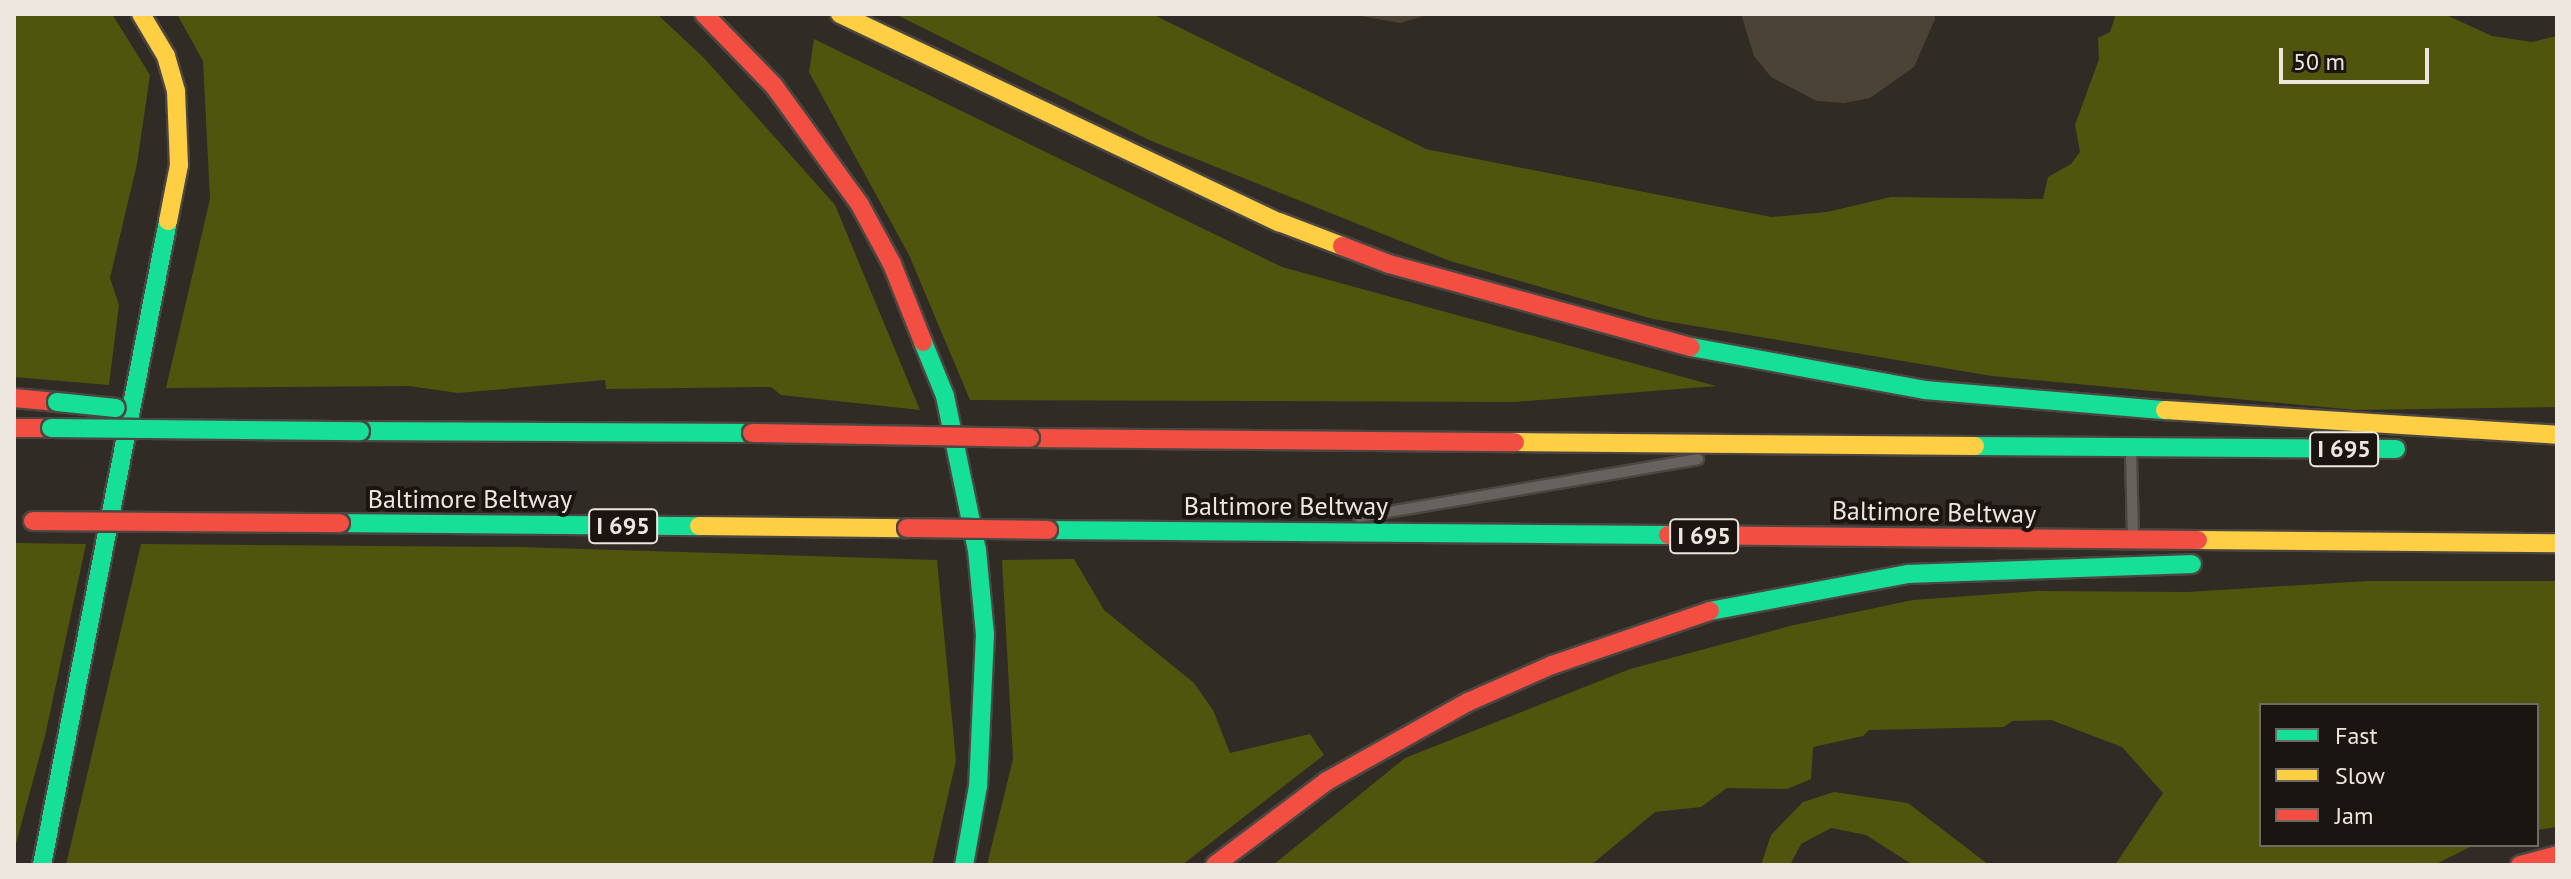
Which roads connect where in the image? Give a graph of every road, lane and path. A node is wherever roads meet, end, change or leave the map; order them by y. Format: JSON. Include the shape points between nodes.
{"nodes":[{"id":1,"x":141,"y":14,"type":"edge"},
{"id":2,"x":704,"y":14,"type":"edge"},
{"id":3,"x":840,"y":14,"type":"edge"},
{"id":4,"x":14,"y":398,"type":"edge"},
{"id":5,"x":14,"y":428,"type":"edge"},
{"id":6,"x":360,"y":431,"type":"junction"},
{"id":7,"x":2557,"y":435,"type":"edge"},
{"id":8,"x":1786,"y":444,"type":"junction"},
{"id":9,"x":2131,"y":447,"type":"junction"},
{"id":10,"x":2410,"y":449,"type":"dead end"},
{"id":11,"x":2472,"y":450,"type":"dead end"},
{"id":12,"x":2557,"y":450,"type":"edge"},
{"id":13,"x":23,"y":521,"type":"edge"},
{"id":14,"x":1274,"y":531,"type":"junction"},
{"id":15,"x":2133,"y":540,"type":"junction"},
{"id":16,"x":2557,"y":543,"type":"edge"},
{"id":17,"x":2557,"y":556,"type":"edge"},
{"id":18,"x":2359,"y":562,"type":"dead end"},
{"id":19,"x":2216,"y":564,"type":"dead end"},
{"id":20,"x":2557,"y":855,"type":"edge"},
{"id":21,"x":42,"y":865,"type":"edge"},
{"id":22,"x":964,"y":865,"type":"edge"},
{"id":23,"x":1215,"y":865,"type":"edge"},
{"id":24,"x":2520,"y":865,"type":"edge"}],
"edges":[{"from":1,"to":21,"type":"main road","via":[[166,56],[176,91],[179,165]]},
{"from":2,"to":22,"type":"main road","via":[[774,86],[860,205],[892,264],[945,396],[977,550],[985,634],[978,786]]},
{"from":3,"to":7,"type":"main road","via":[[1279,222],[1389,264],[1652,340],[1925,390]]},
{"from":4,"to":6,"type":"main road","bridge":true},
{"from":5,"to":6,"type":"main road","number":"I 695","bridge":true},
{"from":6,"to":8,"type":"main road","number":"I 695","bridge":true},
{"from":8,"to":9,"type":"main road","number":"I 695"},
{"from":8,"to":14,"type":"lane"},
{"from":9,"to":10,"type":"main road","number":"I 695"},
{"from":9,"to":15,"type":"lane"},
{"from":11,"to":12,"type":"main road"},
{"from":13,"to":14,"type":"main road","name":"Baltimore Beltway","number":"I 695","bridge":true},
{"from":14,"to":15,"type":"main road","name":"Baltimore Beltway","number":"I 695"},
{"from":15,"to":16,"type":"main road","name":"Baltimore Beltway","number":"I 695"},
{"from":17,"to":18,"type":"main road"},
{"from":19,"to":23,"type":"main road","via":[[1992,567],[1908,574],[1720,607],[1552,665],[1468,702],[1327,781]]},
{"from":20,"to":24,"type":"main road"}]}
